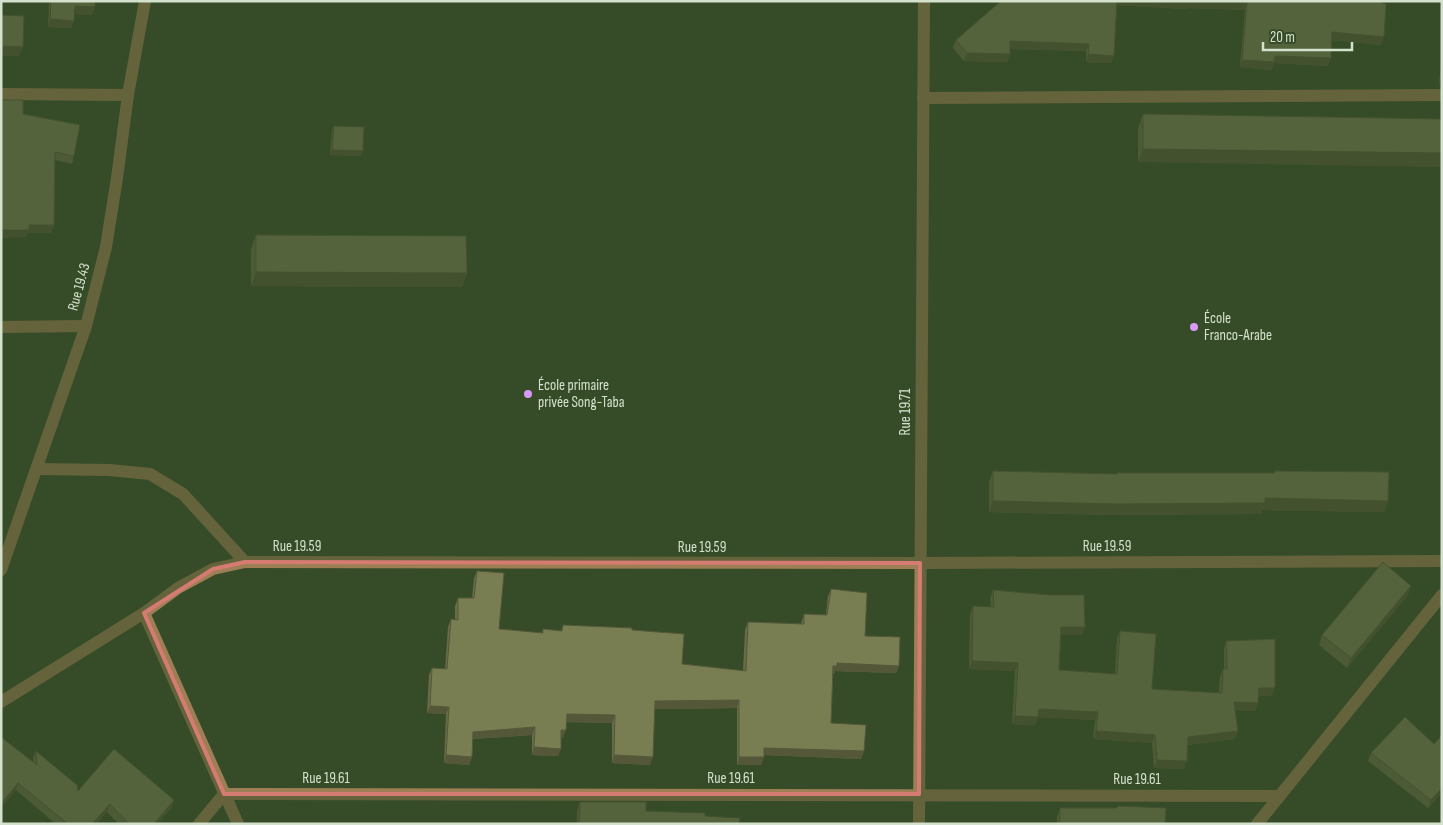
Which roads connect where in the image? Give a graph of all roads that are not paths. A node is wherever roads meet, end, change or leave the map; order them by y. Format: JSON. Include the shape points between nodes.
{"nodes":[{"id":1,"x":145,"y":1,"type":"edge"},
{"id":2,"x":924,"y":1,"type":"edge"},
{"id":3,"x":1,"y":94,"type":"edge"},
{"id":4,"x":128,"y":95,"type":"junction"},
{"id":5,"x":1442,"y":95,"type":"edge"},
{"id":6,"x":923,"y":98,"type":"junction"},
{"id":7,"x":86,"y":326,"type":"junction"},
{"id":8,"x":1,"y":327,"type":"edge"},
{"id":9,"x":37,"y":469,"type":"junction"},
{"id":10,"x":1442,"y":561,"type":"edge"},
{"id":11,"x":245,"y":562,"type":"junction"},
{"id":12,"x":920,"y":564,"type":"junction"},
{"id":13,"x":1,"y":570,"type":"edge"},
{"id":14,"x":1442,"y":595,"type":"edge"},
{"id":15,"x":144,"y":614,"type":"junction"},
{"id":16,"x":1,"y":702,"type":"edge"},
{"id":17,"x":224,"y":794,"type":"junction"},
{"id":18,"x":919,"y":794,"type":"junction"},
{"id":19,"x":1278,"y":796,"type":"junction"},
{"id":20,"x":199,"y":824,"type":"edge"},
{"id":21,"x":238,"y":824,"type":"edge"},
{"id":22,"x":918,"y":824,"type":"edge"},
{"id":23,"x":1257,"y":824,"type":"edge"}],
"edges":[{"from":1,"to":4,"type":"street","name":"Rue 19.43"},
{"from":2,"to":6,"type":"street","name":"Rue 19.71"},
{"from":3,"to":4,"type":"street"},
{"from":4,"to":7,"type":"street","name":"Rue 19.43","via":[[106,248]]},
{"from":5,"to":6,"type":"street"},
{"from":6,"to":12,"type":"street","name":"Rue 19.71"},
{"from":7,"to":8,"type":"street"},
{"from":7,"to":9,"type":"street","name":"Rue 19.43"},
{"from":9,"to":11,"type":"street","via":[[150,474],[183,494]]},
{"from":9,"to":13,"type":"street","name":"Rue 19.43"},
{"from":10,"to":12,"type":"street","name":"Rue 19.59"},
{"from":11,"to":12,"type":"street","name":"Rue 19.59"},
{"from":11,"to":15,"type":"street","name":"Rue 19.59","via":[[213,569],[178,588]]},
{"from":12,"to":18,"type":"street","name":"Rue 19.71"},
{"from":14,"to":19,"type":"street"},
{"from":15,"to":16,"type":"street","name":"Rue 19.59"},
{"from":15,"to":17,"type":"street"},
{"from":17,"to":18,"type":"street","name":"Rue 19.61"},
{"from":17,"to":20,"type":"street"},
{"from":17,"to":21,"type":"street"},
{"from":18,"to":19,"type":"street","name":"Rue 19.61"},
{"from":18,"to":22,"type":"street","name":"Rue 19.71"},
{"from":19,"to":23,"type":"street"}]}
